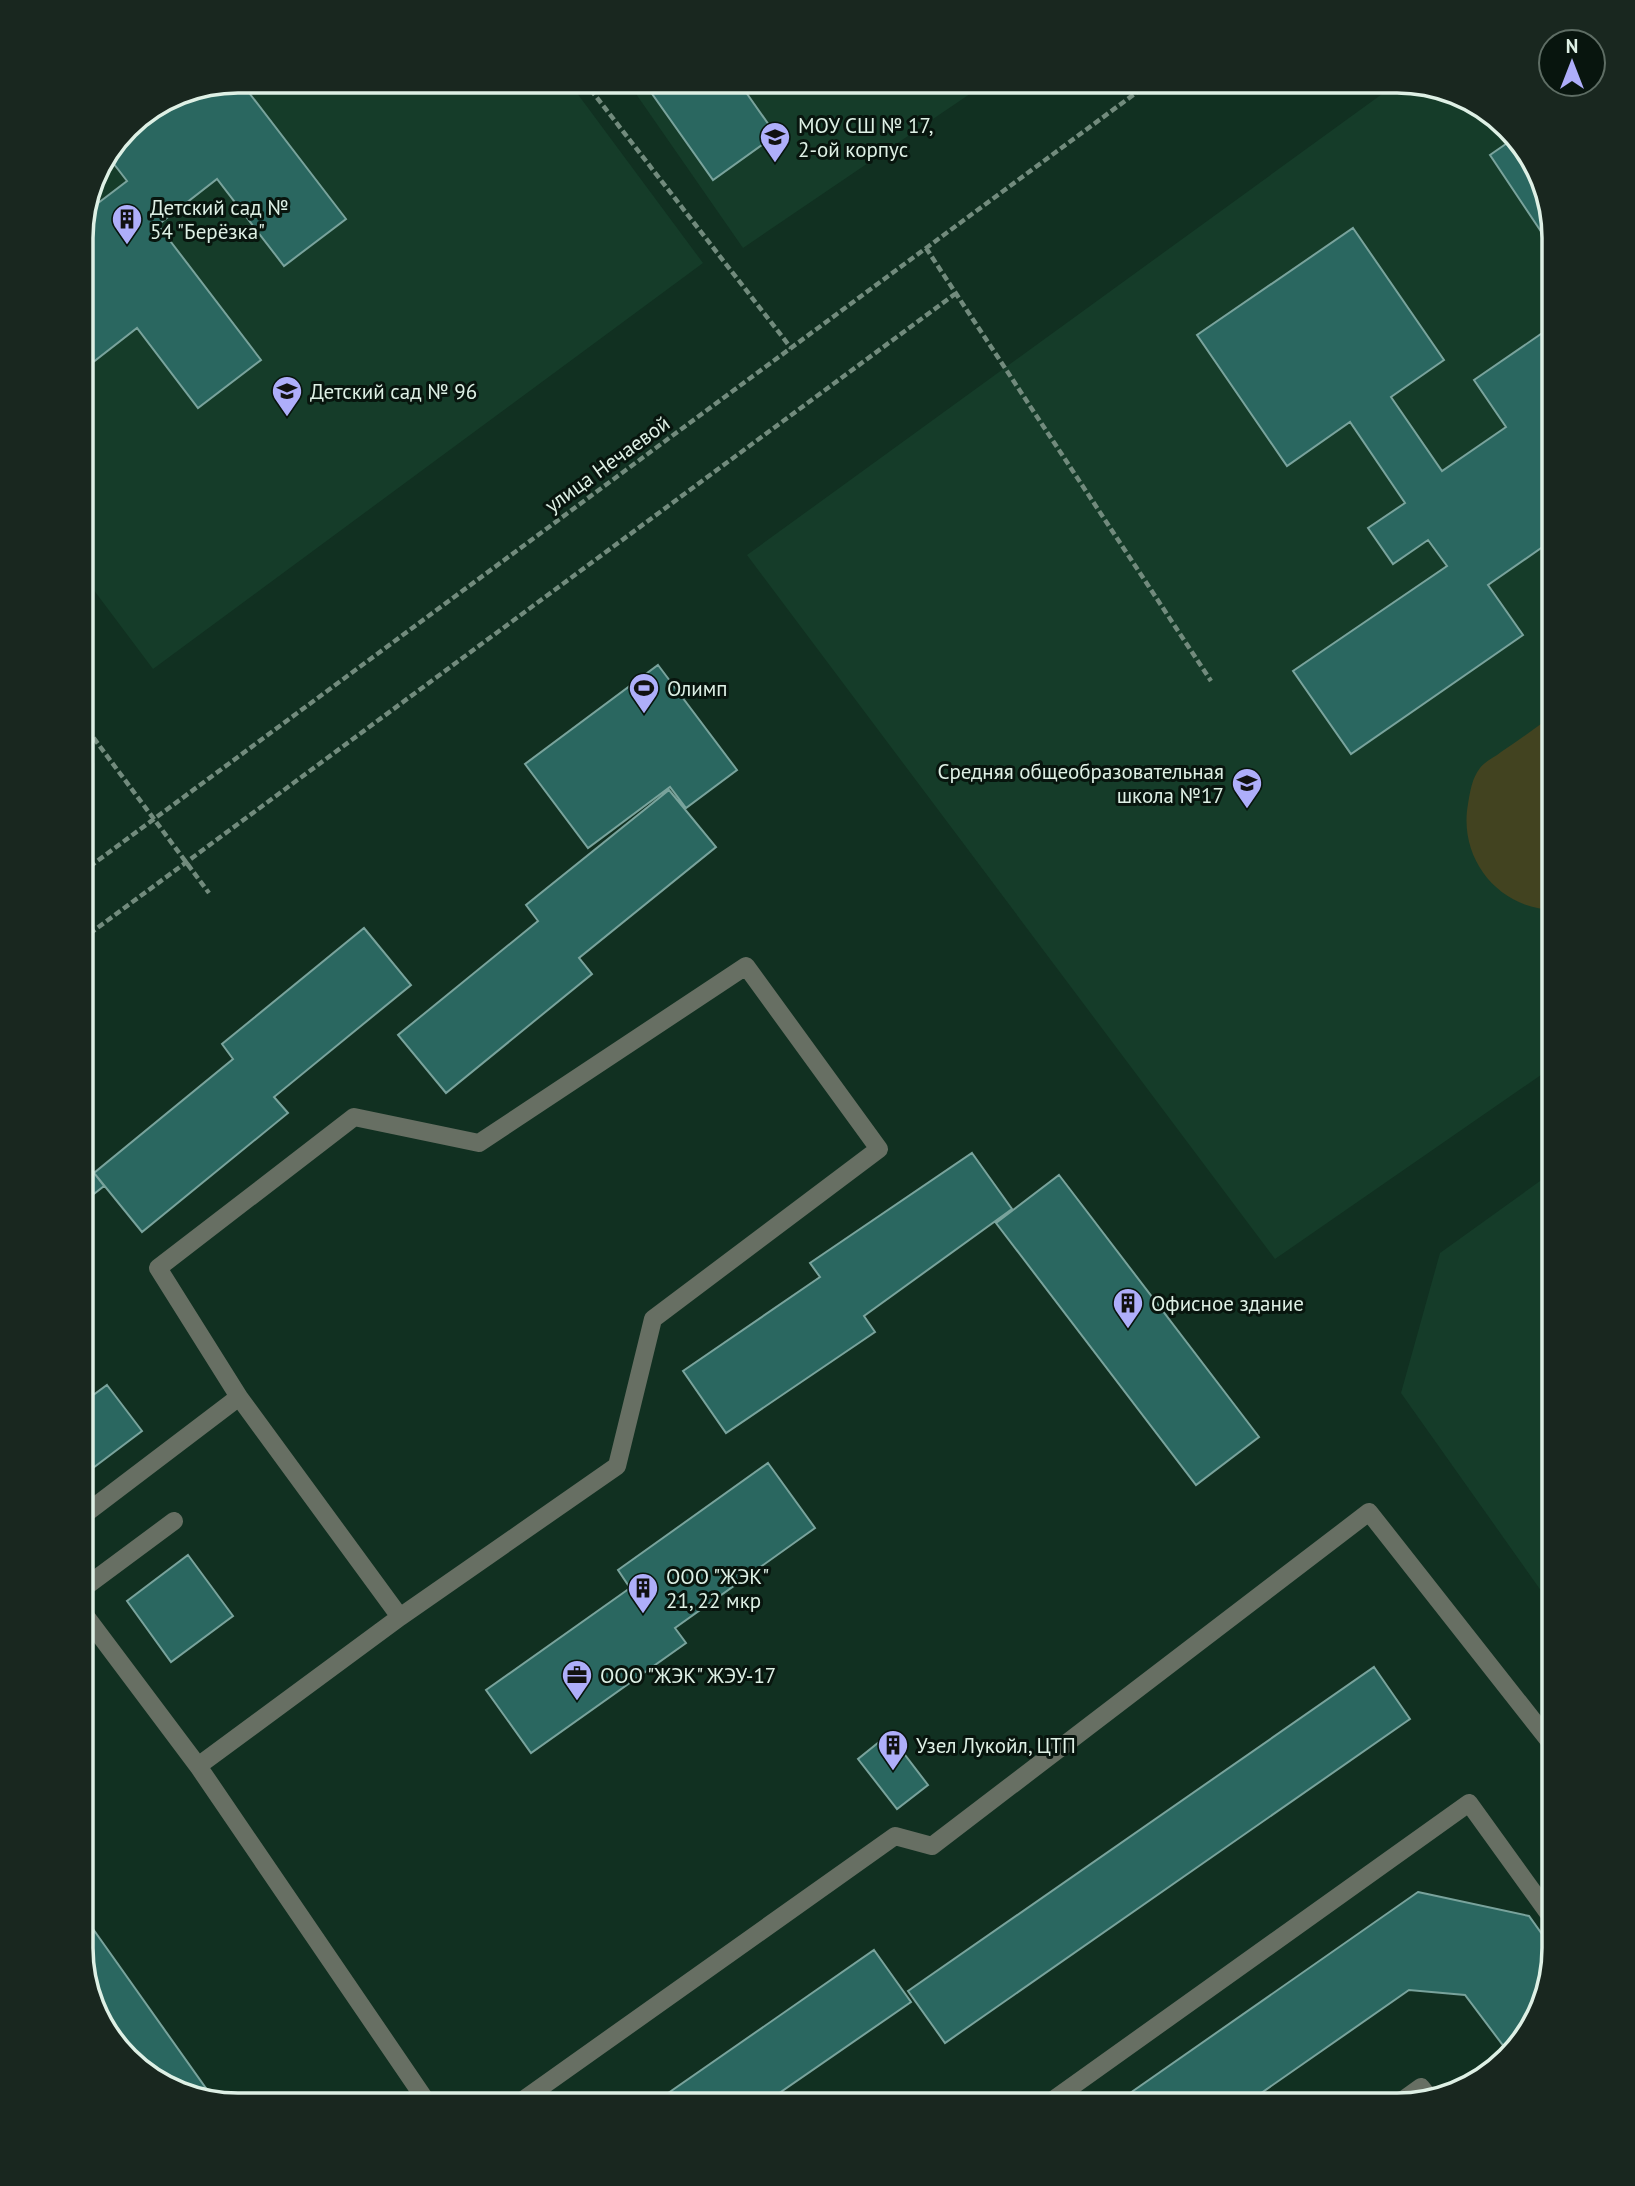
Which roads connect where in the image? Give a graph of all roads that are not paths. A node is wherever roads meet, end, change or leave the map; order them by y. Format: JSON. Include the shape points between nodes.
{"nodes":[{"id":1,"x":239,"y":1397,"type":"junction"},
{"id":2,"x":93,"y":1508,"type":"edge"},
{"id":3,"x":174,"y":1521,"type":"dead end"},
{"id":4,"x":93,"y":1580,"type":"edge"},
{"id":5,"x":400,"y":1617,"type":"junction"},
{"id":6,"x":93,"y":1627,"type":"edge"},
{"id":7,"x":1542,"y":1731,"type":"edge"},
{"id":8,"x":198,"y":1766,"type":"junction"},
{"id":9,"x":1542,"y":1903,"type":"edge"},
{"id":10,"x":421,"y":2093,"type":"edge"},
{"id":11,"x":533,"y":2093,"type":"edge"},
{"id":12,"x":1063,"y":2093,"type":"edge"}],
"edges":[{"from":1,"to":2,"type":"lane"},
{"from":1,"to":5,"type":"lane"},
{"from":1,"to":5,"type":"lane","via":[[158,1268],[354,1117],[479,1143],[746,967],[879,1149],[653,1318],[617,1466]]},
{"from":3,"to":4,"type":"lane"},
{"from":5,"to":8,"type":"lane"},
{"from":6,"to":8,"type":"lane"},
{"from":7,"to":11,"type":"lane","via":[[1369,1512],[932,1846],[895,1836]]},
{"from":8,"to":10,"type":"lane"},
{"from":9,"to":12,"type":"lane","via":[[1469,1803]]}]}
